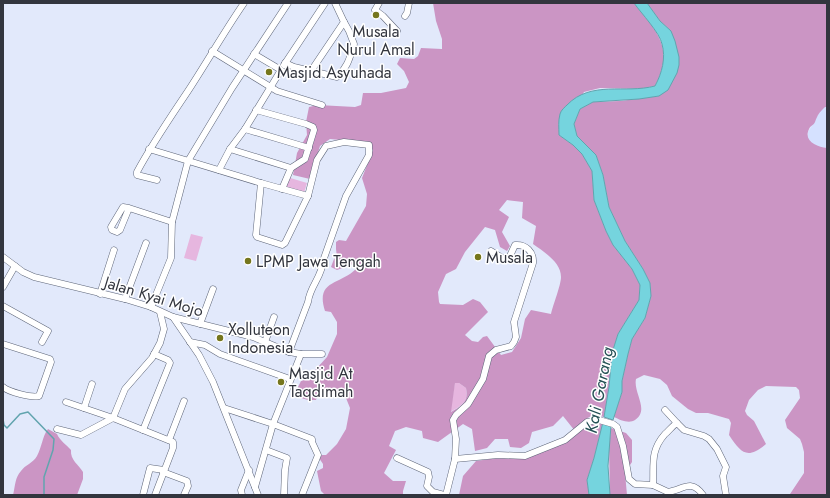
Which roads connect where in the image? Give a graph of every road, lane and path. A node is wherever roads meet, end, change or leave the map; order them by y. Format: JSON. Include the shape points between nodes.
{"nodes":[{"id":1,"x":244,"y":3,"type":"edge"},
{"id":2,"x":288,"y":3,"type":"edge"},
{"id":3,"x":325,"y":3,"type":"edge"},
{"id":4,"x":335,"y":3,"type":"edge"},
{"id":5,"x":379,"y":3,"type":"edge"},
{"id":6,"x":409,"y":3,"type":"edge"},
{"id":7,"x":405,"y":16,"type":"dead end"},
{"id":8,"x":344,"y":22,"type":"junction"},
{"id":9,"x":397,"y":31,"type":"dead end"},
{"id":10,"x":212,"y":51,"type":"junction"},
{"id":11,"x":254,"y":54,"type":"junction"},
{"id":12,"x":285,"y":62,"type":"junction"},
{"id":13,"x":281,"y":70,"type":"junction"},
{"id":14,"x":243,"y":71,"type":"junction"},
{"id":15,"x":311,"y":71,"type":"junction"},
{"id":16,"x":270,"y":87,"type":"junction"},
{"id":17,"x":322,"y":105,"type":"dead end"},
{"id":18,"x":256,"y":110,"type":"junction"},
{"id":19,"x":245,"y":129,"type":"junction"},
{"id":20,"x":309,"y":148,"type":"junction"},
{"id":21,"x":149,"y":149,"type":"junction"},
{"id":22,"x":230,"y":149,"type":"junction"},
{"id":23,"x":188,"y":161,"type":"junction"},
{"id":24,"x":291,"y":168,"type":"junction"},
{"id":25,"x":219,"y":170,"type":"junction"},
{"id":26,"x":157,"y":180,"type":"dead end"},
{"id":27,"x":261,"y":183,"type":"junction"},
{"id":28,"x":282,"y":188,"type":"junction"},
{"id":29,"x":308,"y":196,"type":"junction"},
{"id":30,"x":129,"y":208,"type":"dead end"},
{"id":31,"x":172,"y":222,"type":"junction"},
{"id":32,"x":146,"y":243,"type":"dead end"},
{"id":33,"x":114,"y":250,"type":"dead end"},
{"id":34,"x":491,"y":251,"type":"dead end"},
{"id":35,"x":3,"y":258,"type":"edge"},
{"id":36,"x":15,"y":266,"type":"junction"},
{"id":37,"x":3,"y":287,"type":"edge"},
{"id":38,"x":213,"y":289,"type":"dead end"},
{"id":39,"x":100,"y":294,"type":"junction"},
{"id":40,"x":124,"y":299,"type":"junction"},
{"id":41,"x":3,"y":306,"type":"edge"},
{"id":42,"x":151,"y":307,"type":"junction"},
{"id":43,"x":160,"y":312,"type":"junction"},
{"id":44,"x":173,"y":317,"type":"junction"},
{"id":45,"x":274,"y":317,"type":"dead end"},
{"id":46,"x":200,"y":324,"type":"junction"},
{"id":47,"x":42,"y":342,"type":"dead end"},
{"id":48,"x":190,"y":342,"type":"junction"},
{"id":49,"x":265,"y":342,"type":"junction"},
{"id":50,"x":3,"y":344,"type":"edge"},
{"id":51,"x":289,"y":352,"type":"junction"},
{"id":52,"x":154,"y":354,"type":"junction"},
{"id":53,"x":301,"y":354,"type":"junction"},
{"id":54,"x":322,"y":354,"type":"dead end"},
{"id":55,"x":290,"y":379,"type":"junction"},
{"id":56,"x":92,"y":384,"type":"dead end"},
{"id":57,"x":3,"y":387,"type":"edge"},
{"id":58,"x":184,"y":401,"type":"dead end"},
{"id":59,"x":66,"y":402,"type":"dead end"},
{"id":60,"x":84,"y":408,"type":"junction"},
{"id":61,"x":224,"y":408,"type":"junction"},
{"id":62,"x":665,"y":410,"type":"dead end"},
{"id":63,"x":113,"y":418,"type":"junction"},
{"id":64,"x":677,"y":423,"type":"junction"},
{"id":65,"x":273,"y":424,"type":"junction"},
{"id":66,"x":57,"y":429,"type":"dead end"},
{"id":67,"x":143,"y":430,"type":"junction"},
{"id":68,"x":169,"y":440,"type":"junction"},
{"id":69,"x":266,"y":450,"type":"junction"},
{"id":70,"x":397,"y":458,"type":"dead end"},
{"id":71,"x":456,"y":459,"type":"junction"},
{"id":72,"x":249,"y":470,"type":"junction"},
{"id":73,"x":163,"y":471,"type":"junction"},
{"id":74,"x":653,"y":485,"type":"junction"},
{"id":75,"x":255,"y":487,"type":"junction"},
{"id":76,"x":240,"y":493,"type":"edge"},
{"id":77,"x":668,"y":494,"type":"edge"},
{"id":78,"x":143,"y":495,"type":"edge"},
{"id":79,"x":155,"y":495,"type":"edge"},
{"id":80,"x":184,"y":495,"type":"edge"},
{"id":81,"x":258,"y":495,"type":"edge"},
{"id":82,"x":284,"y":495,"type":"edge"},
{"id":83,"x":302,"y":495,"type":"edge"},
{"id":84,"x":445,"y":495,"type":"edge"},
{"id":85,"x":703,"y":495,"type":"edge"},
{"id":86,"x":726,"y":495,"type":"edge"}],
"edges":[{"from":1,"to":10,"type":"street"},
{"from":2,"to":11,"type":"street"},
{"from":3,"to":12,"type":"street"},
{"from":4,"to":8,"type":"street"},
{"from":5,"to":9,"type":"street","via":[[374,10]]},
{"from":6,"to":7,"type":"street"},
{"from":8,"to":15,"type":"street"},
{"from":8,"to":15,"type":"street","via":[[354,44],[347,64],[337,77]]},
{"from":10,"to":14,"type":"street"},
{"from":10,"to":21,"type":"street"},
{"from":11,"to":13,"type":"street"},
{"from":11,"to":14,"type":"street"},
{"from":12,"to":13,"type":"street"},
{"from":12,"to":15,"type":"street"},
{"from":13,"to":16,"type":"street"},
{"from":14,"to":16,"type":"street"},
{"from":14,"to":23,"type":"street"},
{"from":16,"to":17,"type":"street"},
{"from":16,"to":18,"type":"street"},
{"from":18,"to":19,"type":"street"},
{"from":18,"to":20,"type":"street","via":[[313,127],[314,134]]},
{"from":19,"to":20,"type":"street"},
{"from":19,"to":22,"type":"street"},
{"from":20,"to":24,"type":"street","via":[[305,159]]},
{"from":21,"to":23,"type":"street"},
{"from":21,"to":26,"type":"street","via":[[136,174]]},
{"from":22,"to":24,"type":"street"},
{"from":22,"to":25,"type":"street"},
{"from":23,"to":25,"type":"street"},
{"from":23,"to":31,"type":"street"},
{"from":24,"to":28,"type":"street"},
{"from":25,"to":27,"type":"street"},
{"from":27,"to":28,"type":"street"},
{"from":27,"to":29,"type":"street","via":[[256,235],[280,245],[285,243]]},
{"from":28,"to":29,"type":"street"},
{"from":29,"to":51,"type":"street","via":[[317,160],[327,146],[344,142],[369,145],[369,155],[346,196],[322,261],[322,269],[309,295]]},
{"from":30,"to":31,"type":"street"},
{"from":31,"to":42,"type":"street","via":[[171,258]]},
{"from":32,"to":40,"type":"street"},
{"from":33,"to":39,"type":"street"},
{"from":34,"to":71,"type":"street","via":[[504,259],[509,258],[515,245],[524,246],[528,248],[533,261],[514,322],[514,342],[511,346],[496,350],[489,356],[483,379],[468,404],[452,420],[456,439]]},
{"from":35,"to":36,"type":"street","name":"Jalan Kyai Mojo"},
{"from":36,"to":37,"type":"street"},
{"from":36,"to":39,"type":"street","name":"Jalan Kyai Mojo","via":[[34,277]]},
{"from":38,"to":46,"type":"street"},
{"from":39,"to":40,"type":"street","name":"Jalan Kyai Mojo"},
{"from":40,"to":42,"type":"street","name":"Jalan Kyai Mojo"},
{"from":41,"to":47,"type":"street","via":[[48,331]]},
{"from":42,"to":43,"type":"street","name":"Jalan Kyai Mojo"},
{"from":43,"to":44,"type":"street","name":"Jalan Kyai Mojo"},
{"from":43,"to":52,"type":"street","via":[[164,331]]},
{"from":44,"to":46,"type":"street","name":"Jalan Kyai Mojo"},
{"from":44,"to":48,"type":"street"},
{"from":45,"to":49,"type":"street"},
{"from":46,"to":49,"type":"street","name":"Jalan Kyai Mojo"},
{"from":48,"to":55,"type":"street","via":[[205,345],[220,354]]},
{"from":48,"to":61,"type":"street","via":[[213,382]]},
{"from":49,"to":51,"type":"street","name":"Jalan Kyai Mojo"},
{"from":50,"to":57,"type":"street","via":[[51,361],[39,396],[23,395]]},
{"from":51,"to":53,"type":"street","name":"Jalan Kyai Mojo"},
{"from":52,"to":63,"type":"street","via":[[125,389]]},
{"from":52,"to":67,"type":"street","via":[[170,363]]},
{"from":53,"to":54,"type":"street","name":"Jalan Kyai Mojo"},
{"from":53,"to":55,"type":"street"},
{"from":55,"to":65,"type":"street"},
{"from":56,"to":60,"type":"street"},
{"from":58,"to":68,"type":"street"},
{"from":59,"to":60,"type":"street"},
{"from":60,"to":63,"type":"street"},
{"from":61,"to":65,"type":"street"},
{"from":61,"to":72,"type":"street"},
{"from":62,"to":64,"type":"street"},
{"from":63,"to":66,"type":"street","via":[[81,435]]},
{"from":63,"to":67,"type":"street"},
{"from":64,"to":74,"type":"street","via":[[656,446]]},
{"from":64,"to":86,"type":"street","via":[[684,430],[709,439],[717,449],[726,467],[723,476]]},
{"from":65,"to":69,"type":"street"},
{"from":65,"to":83,"type":"street","via":[[312,439],[318,455]]},
{"from":67,"to":68,"type":"street"},
{"from":68,"to":73,"type":"street","via":[[174,446]]},
{"from":69,"to":75,"type":"street"},
{"from":69,"to":82,"type":"street","via":[[287,458]]},
{"from":70,"to":84,"type":"street","via":[[428,472],[427,486],[433,492]]},
{"from":71,"to":74,"type":"street","via":[[525,456],[565,440],[587,422],[599,420],[617,427],[629,479],[635,484]]},
{"from":71,"to":84,"type":"street"},
{"from":72,"to":75,"type":"street"},
{"from":72,"to":76,"type":"street"},
{"from":73,"to":78,"type":"street","via":[[150,468]]},
{"from":73,"to":79,"type":"street"},
{"from":73,"to":80,"type":"street","via":[[187,481],[188,486]]},
{"from":74,"to":77,"type":"street"},
{"from":75,"to":81,"type":"street"},
{"from":77,"to":85,"type":"street","via":[[682,486],[690,485]]}]}
